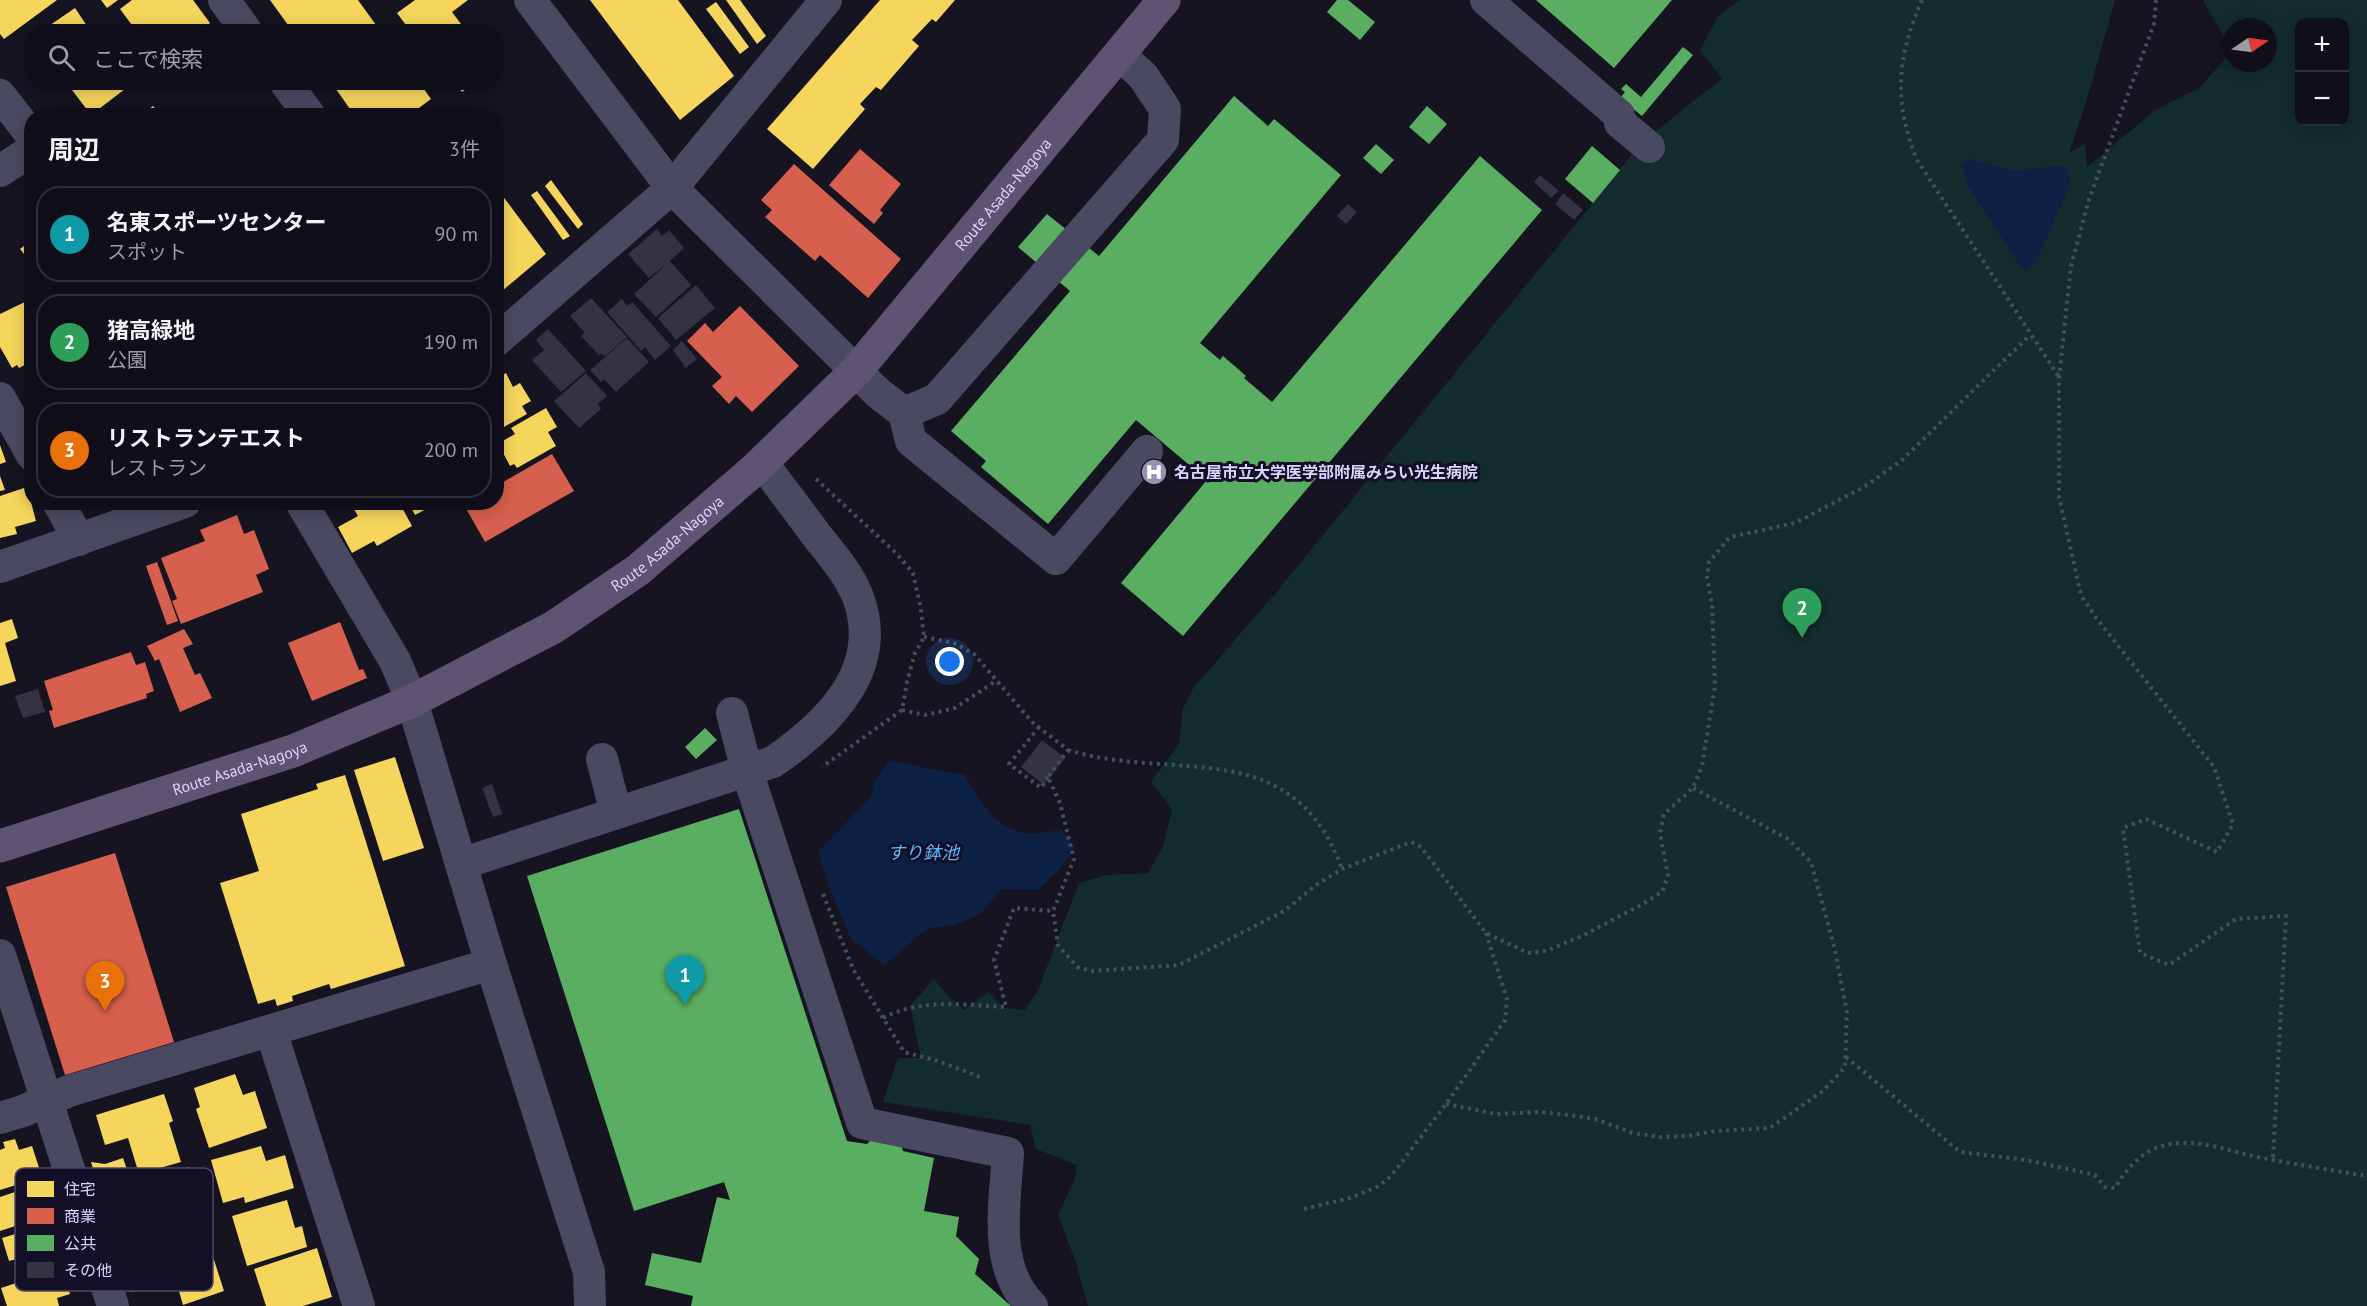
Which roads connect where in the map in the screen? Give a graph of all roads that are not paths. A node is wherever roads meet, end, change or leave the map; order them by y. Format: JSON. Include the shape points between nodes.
{"nodes":[{"id":1,"x":224,"y":0,"type":"edge"},
{"id":2,"x":530,"y":0,"type":"edge"},
{"id":3,"x":826,"y":0,"type":"edge"},
{"id":4,"x":1164,"y":0,"type":"edge"},
{"id":5,"x":1486,"y":0,"type":"edge"},
{"id":6,"x":241,"y":24,"type":"edge"},
{"id":7,"x":1119,"y":54,"type":"junction"},
{"id":8,"x":291,"y":90,"type":"edge"},
{"id":9,"x":0,"y":95,"type":"edge"},
{"id":10,"x":304,"y":108,"type":"edge"},
{"id":11,"x":24,"y":126,"type":"edge"},
{"id":12,"x":1649,"y":147,"type":"dead end"},
{"id":13,"x":24,"y":155,"type":"edge"},
{"id":14,"x":0,"y":171,"type":"edge"},
{"id":15,"x":672,"y":188,"type":"junction"},
{"id":16,"x":504,"y":334,"type":"edge"},
{"id":17,"x":856,"y":371,"type":"junction"},
{"id":18,"x":0,"y":398,"type":"edge"},
{"id":19,"x":904,"y":413,"type":"junction"},
{"id":20,"x":24,"y":440,"type":"edge"},
{"id":21,"x":1147,"y":451,"type":"dead end"},
{"id":22,"x":762,"y":462,"type":"junction"},
{"id":23,"x":62,"y":510,"type":"edge"},
{"id":24,"x":163,"y":510,"type":"edge"},
{"id":25,"x":306,"y":510,"type":"edge"},
{"id":26,"x":79,"y":540,"type":"junction"},
{"id":27,"x":0,"y":567,"type":"edge"},
{"id":28,"x":412,"y":701,"type":"junction"},
{"id":29,"x":732,"y":713,"type":"dead end"},
{"id":30,"x":602,"y":759,"type":"dead end"},
{"id":31,"x":747,"y":771,"type":"junction"},
{"id":32,"x":616,"y":813,"type":"junction"},
{"id":33,"x":0,"y":846,"type":"edge"},
{"id":34,"x":461,"y":864,"type":"junction"},
{"id":35,"x":0,"y":955,"type":"edge"},
{"id":36,"x":491,"y":964,"type":"junction"},
{"id":37,"x":271,"y":1031,"type":"junction"},
{"id":38,"x":46,"y":1101,"type":"junction"},
{"id":39,"x":0,"y":1118,"type":"edge"},
{"id":40,"x":68,"y":1168,"type":"edge"},
{"id":41,"x":108,"y":1291,"type":"edge"},
{"id":42,"x":113,"y":1306,"type":"edge"},
{"id":43,"x":359,"y":1306,"type":"edge"},
{"id":44,"x":590,"y":1306,"type":"edge"},
{"id":45,"x":1032,"y":1306,"type":"edge"}],
"edges":[{"from":1,"to":6,"type":"street"},
{"from":2,"to":15,"type":"street"},
{"from":3,"to":15,"type":"street"},
{"from":4,"to":7,"type":"main road","name":"Route Asada-Nagoya"},
{"from":5,"to":12,"type":"street","via":[[1619,115],[1620,123]]},
{"from":7,"to":17,"type":"main road","name":"Route Asada-Nagoya"},
{"from":7,"to":19,"type":"street","via":[[1143,76],[1166,109],[1163,140],[937,399]]},
{"from":8,"to":10,"type":"street"},
{"from":9,"to":11,"type":"street"},
{"from":13,"to":14,"type":"street"},
{"from":15,"to":16,"type":"street"},
{"from":15,"to":17,"type":"street"},
{"from":17,"to":19,"type":"street"},
{"from":17,"to":22,"type":"main road","name":"Route Asada-Nagoya"},
{"from":18,"to":20,"type":"street"},
{"from":19,"to":21,"type":"street","via":[[911,441],[1056,559]]},
{"from":22,"to":28,"type":"main road","name":"Route Asada-Nagoya","via":[[638,570],[554,627]]},
{"from":22,"to":31,"type":"street","via":[[842,569],[858,598],[865,635],[860,670],[839,705],[798,745],[773,762]]},
{"from":23,"to":26,"type":"street"},
{"from":24,"to":26,"type":"street"},
{"from":25,"to":28,"type":"street","via":[[395,661]]},
{"from":26,"to":27,"type":"street"},
{"from":28,"to":33,"type":"main road","name":"Route Asada-Nagoya","via":[[293,751]]},
{"from":28,"to":34,"type":"street"},
{"from":29,"to":31,"type":"street"},
{"from":30,"to":32,"type":"street"},
{"from":31,"to":32,"type":"street"},
{"from":31,"to":45,"type":"street","via":[[862,1124],[1008,1154],[1003,1225],[1006,1256],[1013,1280]]},
{"from":32,"to":34,"type":"street"},
{"from":34,"to":36,"type":"street"},
{"from":35,"to":38,"type":"street"},
{"from":36,"to":37,"type":"street"},
{"from":36,"to":44,"type":"street","via":[[590,1272]]},
{"from":37,"to":38,"type":"street"},
{"from":37,"to":43,"type":"street"},
{"from":38,"to":39,"type":"street"},
{"from":38,"to":40,"type":"street"},
{"from":41,"to":42,"type":"street"}]}
